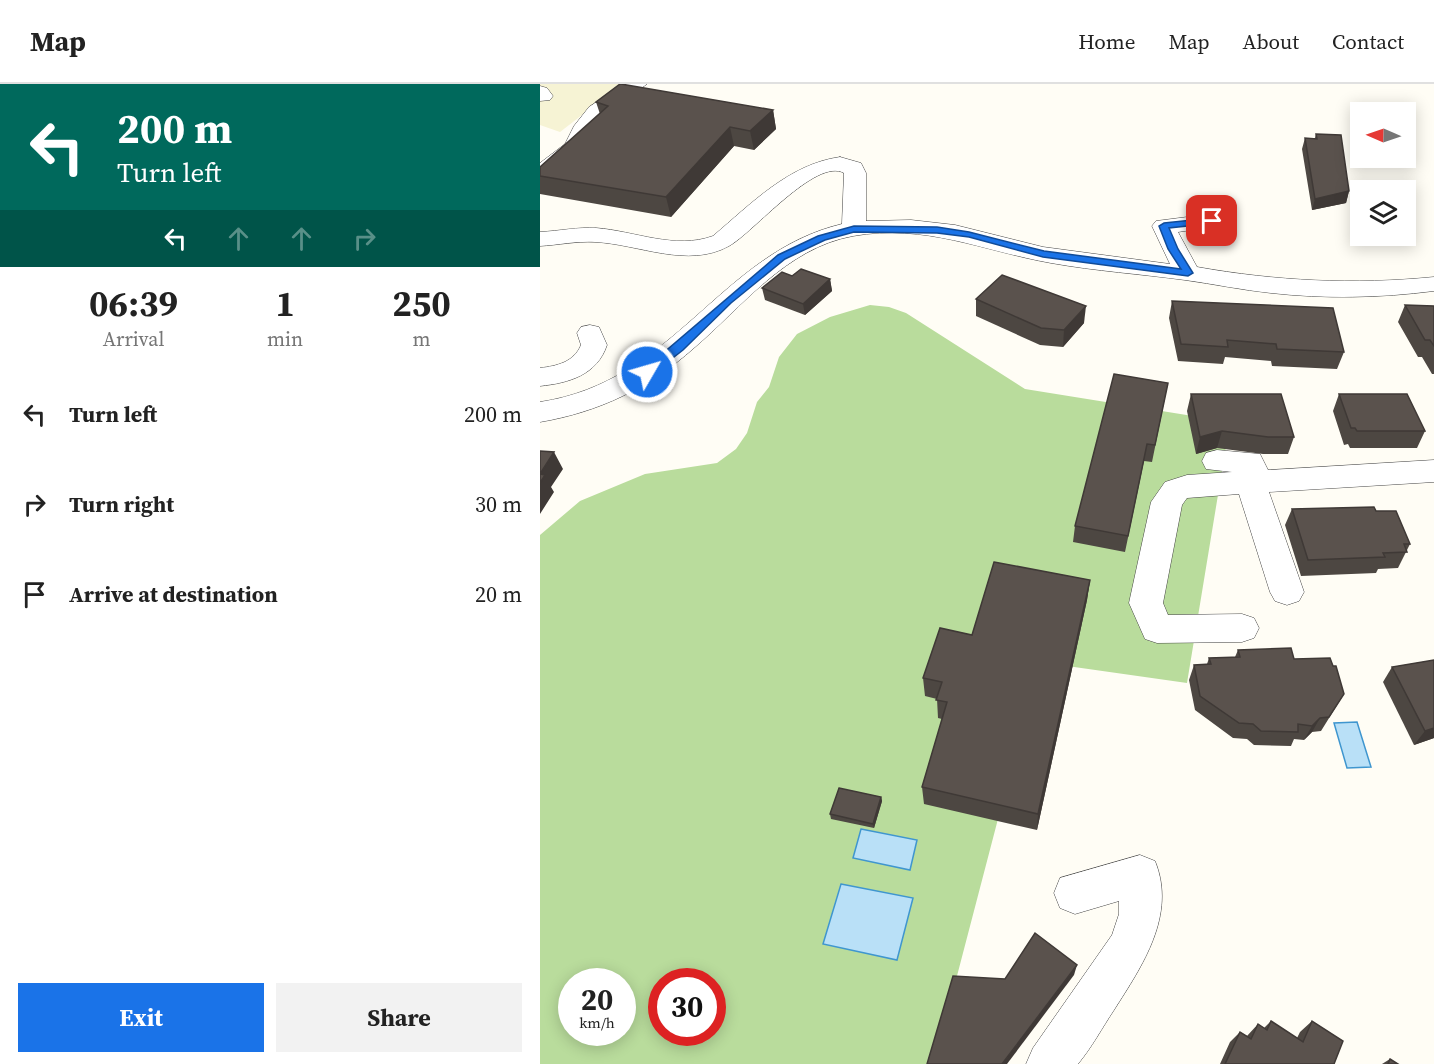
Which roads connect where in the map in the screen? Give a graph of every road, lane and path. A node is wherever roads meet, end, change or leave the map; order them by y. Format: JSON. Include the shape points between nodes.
{"nodes":[{"id":1,"x":636,"y":84,"type":"edge"},
{"id":2,"x":540,"y":174,"type":"edge"},
{"id":3,"x":1212,"y":221,"type":"dead end"},
{"id":4,"x":854,"y":229,"type":"junction"},
{"id":5,"x":540,"y":239,"type":"edge"},
{"id":6,"x":1188,"y":273,"type":"junction"},
{"id":7,"x":1434,"y":284,"type":"edge"},
{"id":8,"x":590,"y":333,"type":"dead end"},
{"id":9,"x":540,"y":377,"type":"edge"},
{"id":10,"x":540,"y":412,"type":"edge"},
{"id":11,"x":1217,"y":461,"type":"dead end"},
{"id":12,"x":1434,"y":471,"type":"edge"},
{"id":13,"x":1255,"y":483,"type":"junction"},
{"id":14,"x":1287,"y":592,"type":"dead end"},
{"id":15,"x":1242,"y":628,"type":"dead end"},
{"id":16,"x":1075,"y":893,"type":"dead end"},
{"id":17,"x":1049,"y":1064,"type":"edge"}],
"edges":[{"from":1,"to":2,"type":"street","via":[[596,111],[574,147]]},
{"from":3,"to":6,"type":"street","via":[[1164,226]]},
{"from":4,"to":5,"type":"street","via":[[855,173],[854,168],[841,162],[817,166],[714,246],[667,246],[598,235]]},
{"from":4,"to":6,"type":"street","via":[[905,228],[969,234],[1043,254]]},
{"from":4,"to":10,"type":"street","via":[[822,238],[781,257],[727,301],[679,348],[620,388],[590,401]]},
{"from":6,"to":7,"type":"street","via":[[1320,290],[1389,290]]},
{"from":8,"to":9,"type":"street","via":[[594,345],[585,360],[570,371]]},
{"from":11,"to":13,"type":"street","via":[[1249,462]]},
{"from":12,"to":13,"type":"street"},
{"from":13,"to":14,"type":"street"},
{"from":13,"to":15,"type":"street","via":[[1187,486],[1176,490],[1167,502],[1146,603],[1157,629]]},
{"from":16,"to":17,"type":"street","via":[[1140,875],[1140,914],[1130,946]]}]}
